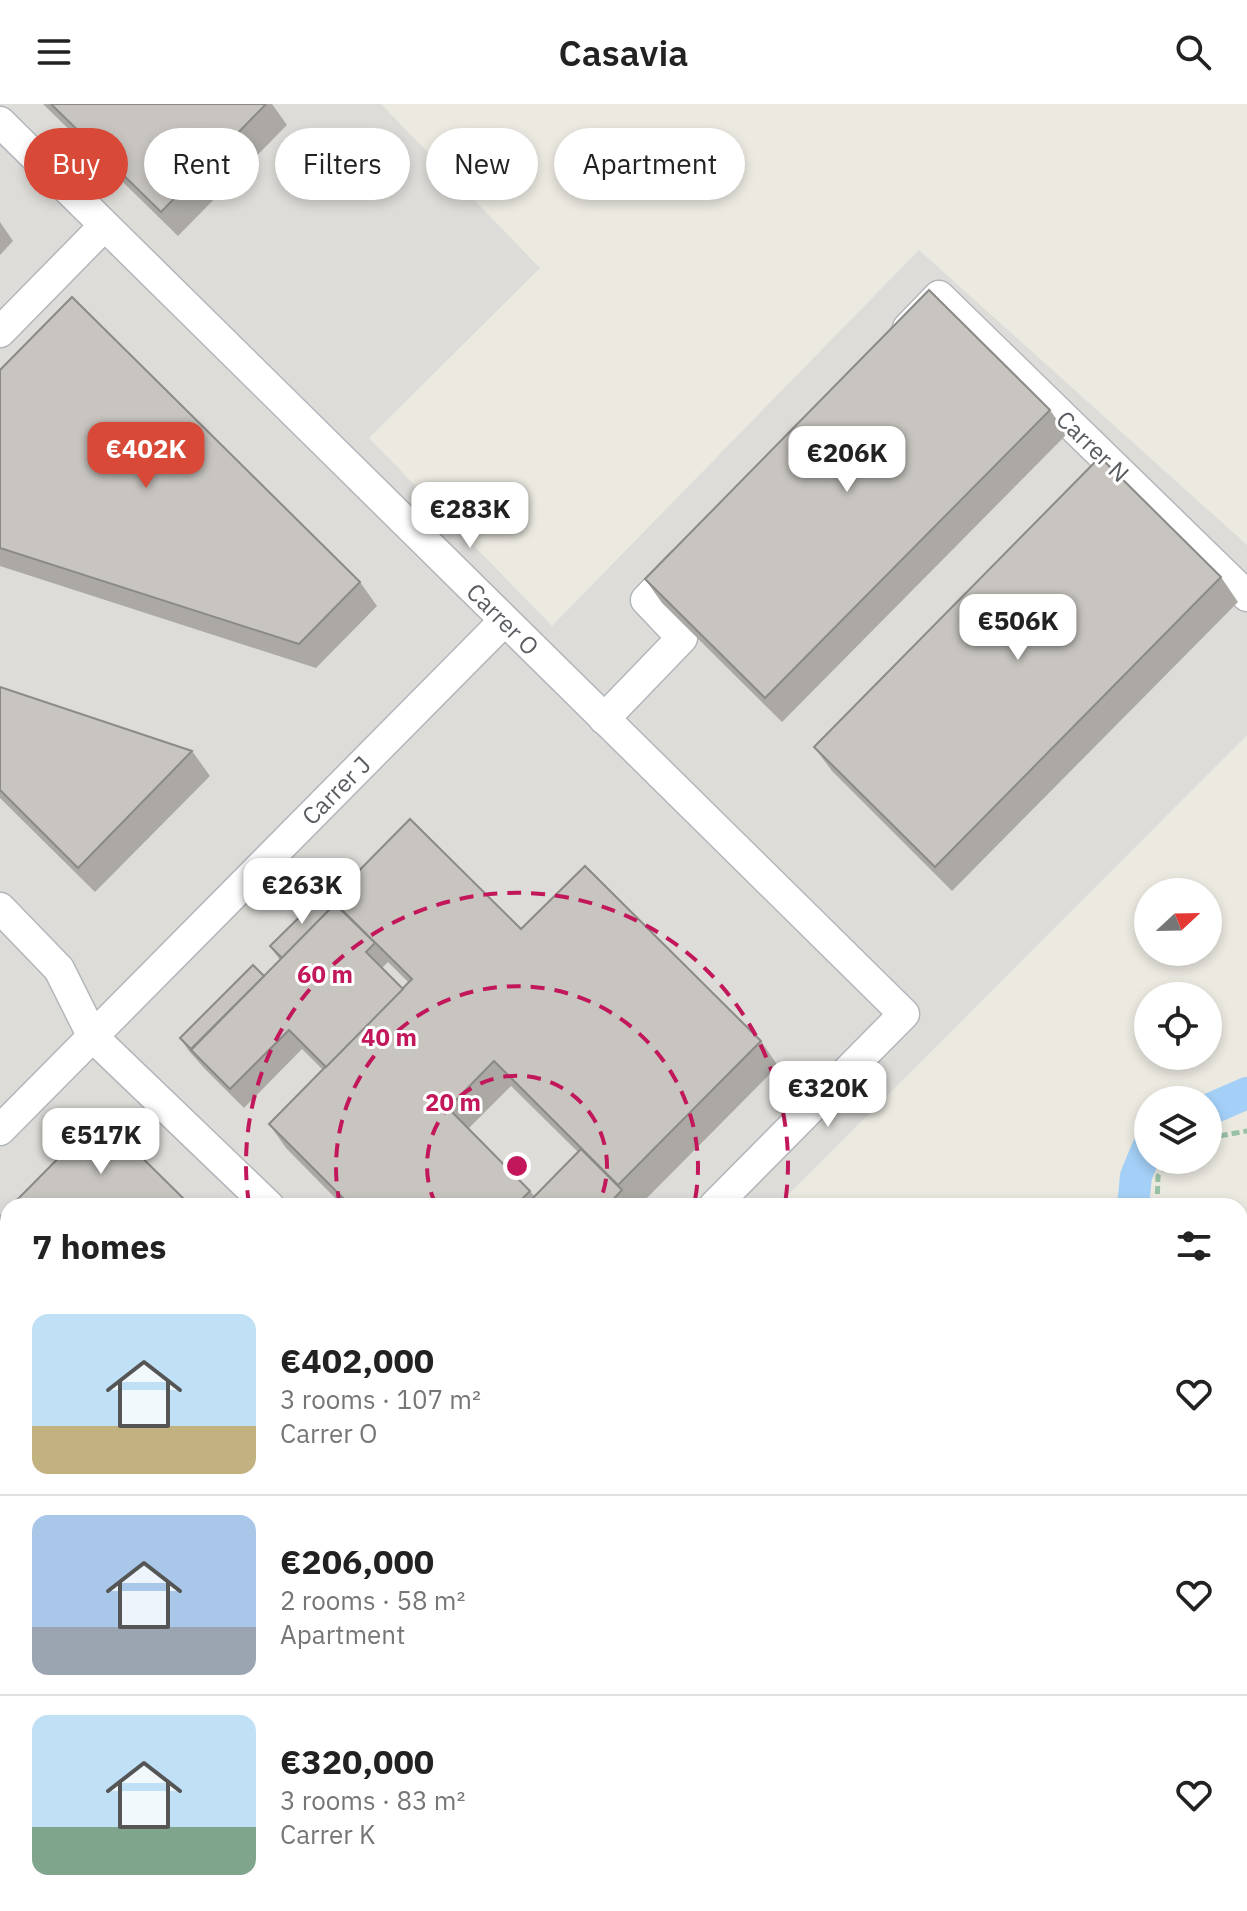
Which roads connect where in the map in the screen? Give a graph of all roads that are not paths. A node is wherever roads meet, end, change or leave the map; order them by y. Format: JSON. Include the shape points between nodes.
{"nodes":[{"id":1,"x":0,"y":122,"type":"edge"},
{"id":2,"x":104,"y":226,"type":"junction"},
{"id":3,"x":0,"y":332,"type":"edge"},
{"id":4,"x":886,"y":351,"type":"edge"},
{"id":5,"x":697,"y":547,"type":"edge"},
{"id":6,"x":1247,"y":596,"type":"edge"},
{"id":7,"x":504,"y":621,"type":"junction"},
{"id":8,"x":604,"y":719,"type":"junction"},
{"id":9,"x":0,"y":908,"type":"edge"},
{"id":10,"x":93,"y":1037,"type":"junction"},
{"id":11,"x":0,"y":1130,"type":"edge"},
{"id":12,"x":261,"y":1198,"type":"edge"},
{"id":13,"x":722,"y":1198,"type":"edge"}],
"edges":[{"from":1,"to":2,"type":"street","name":"Carrer O"},
{"from":2,"to":3,"type":"street"},
{"from":2,"to":7,"type":"street","name":"Carrer O"},
{"from":4,"to":6,"type":"street","name":"Carrer N","via":[[939,296]]},
{"from":5,"to":8,"type":"street","via":[[646,600],[682,638]]},
{"from":7,"to":8,"type":"street","name":"Carrer O"},
{"from":7,"to":10,"type":"street","name":"Carrer J"},
{"from":8,"to":13,"type":"street","name":"Carrer O","via":[[904,1014]]},
{"from":9,"to":10,"type":"street","via":[[59,969]]},
{"from":10,"to":11,"type":"street","name":"Carrer J"},
{"from":10,"to":12,"type":"street"}]}
